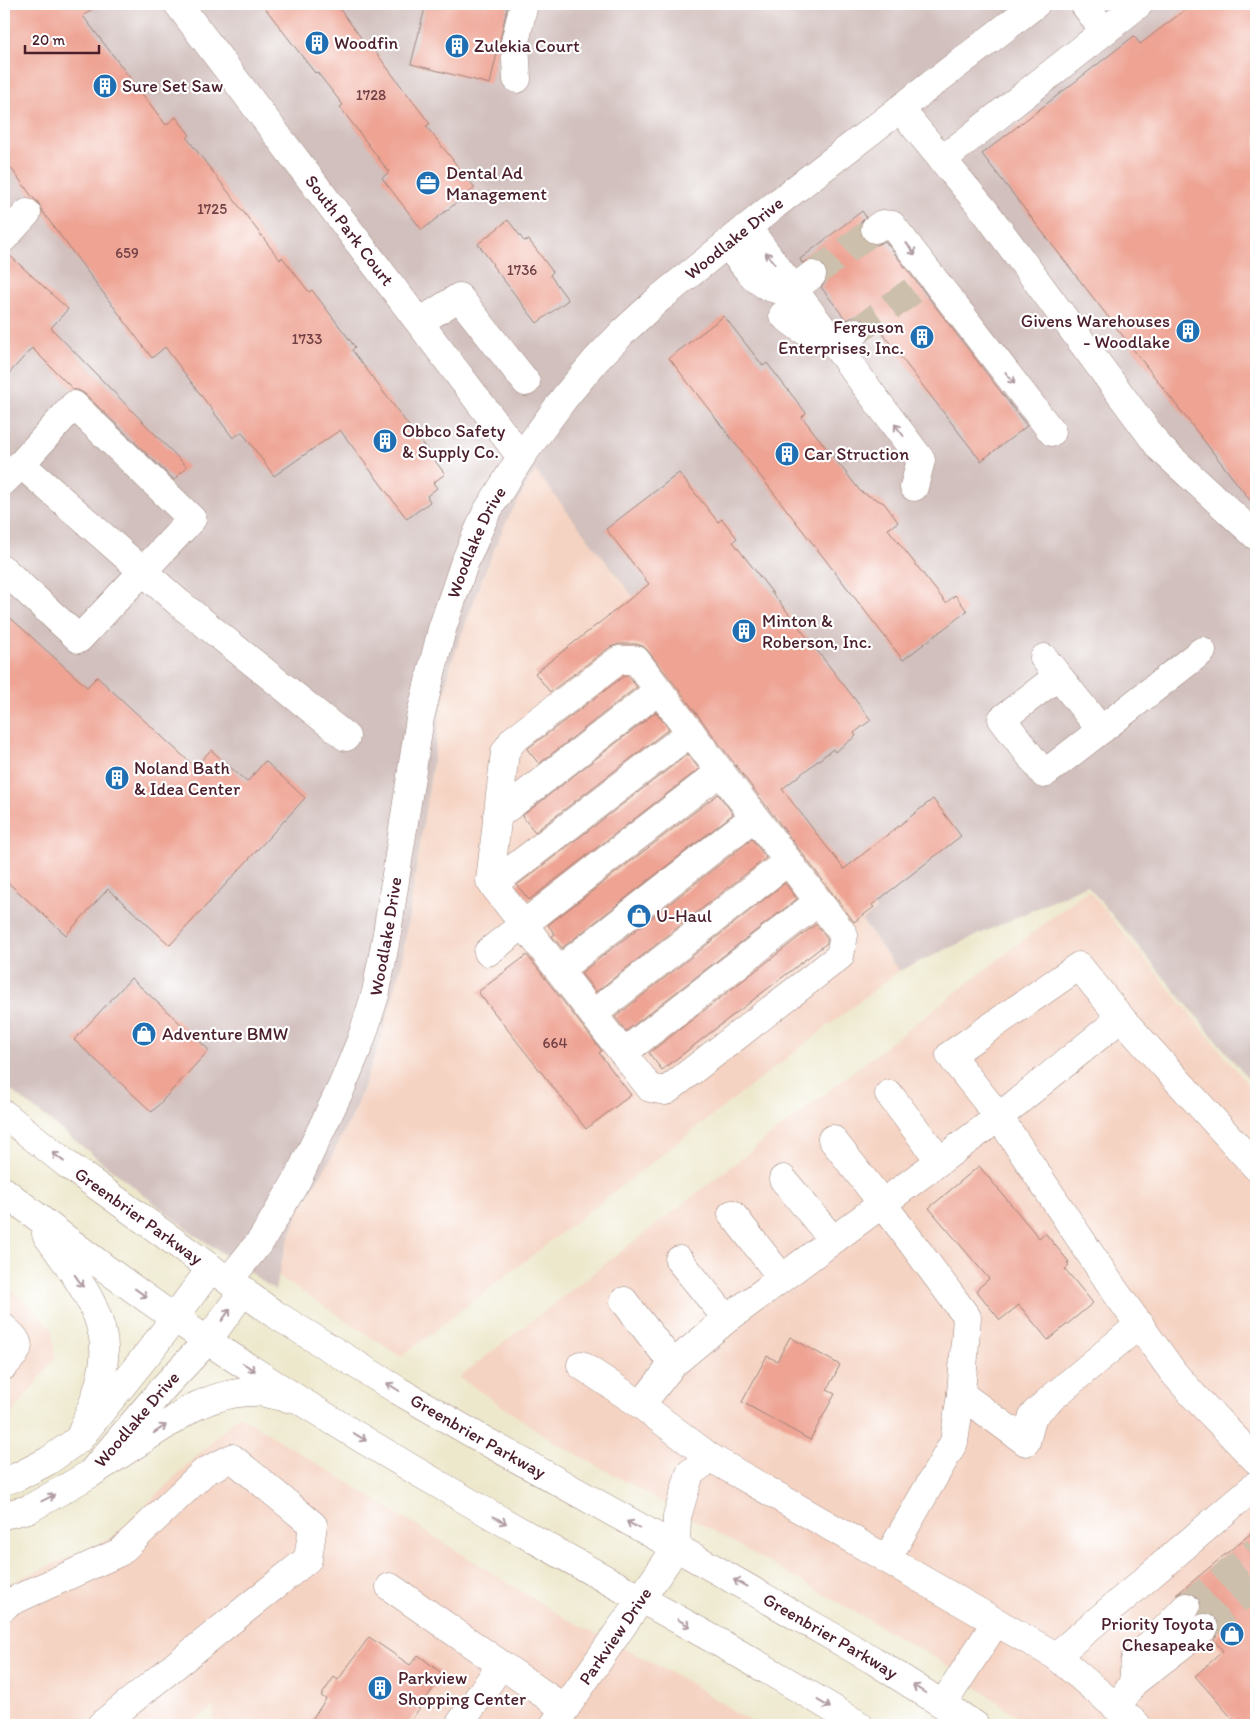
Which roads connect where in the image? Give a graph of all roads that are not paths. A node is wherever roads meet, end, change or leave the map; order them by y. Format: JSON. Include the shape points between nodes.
{"nodes":[{"id":1,"x":178,"y":4,"type":"edge"},
{"id":2,"x":524,"y":4,"type":"edge"},
{"id":3,"x":1036,"y":4,"type":"edge"},
{"id":4,"x":1084,"y":4,"type":"edge"},
{"id":5,"x":1139,"y":4,"type":"edge"},
{"id":6,"x":1104,"y":31,"type":"junction"},
{"id":7,"x":517,"y":79,"type":"dead end"},
{"id":8,"x":900,"y":109,"type":"junction"},
{"id":9,"x":942,"y":160,"type":"junction"},
{"id":10,"x":27,"y":213,"type":"dead end"},
{"id":11,"x":875,"y":229,"type":"tunnel mouth"},
{"id":12,"x":737,"y":236,"type":"junction"},
{"id":13,"x":4,"y":238,"type":"edge"},
{"id":14,"x":783,"y":315,"type":"dead end"},
{"id":15,"x":420,"y":322,"type":"junction"},
{"id":16,"x":844,"y":337,"type":"junction"},
{"id":17,"x":526,"y":382,"type":"dead end"},
{"id":18,"x":1052,"y":432,"type":"dead end"},
{"id":19,"x":521,"y":457,"type":"junction"},
{"id":20,"x":12,"y":472,"type":"edge"},
{"id":21,"x":914,"y":487,"type":"dead end"},
{"id":22,"x":1256,"y":536,"type":"edge"},
{"id":23,"x":4,"y":570,"type":"edge"},
{"id":24,"x":142,"y":571,"type":"junction"},
{"id":25,"x":1202,"y":651,"type":"dead end"},
{"id":26,"x":659,"y":690,"type":"junction"},
{"id":27,"x":1101,"y":730,"type":"junction"},
{"id":28,"x":691,"y":732,"type":"junction"},
{"id":29,"x":346,"y":737,"type":"dead end"},
{"id":30,"x":720,"y":772,"type":"junction"},
{"id":31,"x":498,"y":816,"type":"junction"},
{"id":32,"x":754,"y":817,"type":"junction"},
{"id":33,"x":788,"y":861,"type":"junction"},
{"id":34,"x":493,"y":884,"type":"junction"},
{"id":35,"x":818,"y":902,"type":"junction"},
{"id":36,"x":524,"y":925,"type":"junction"},
{"id":37,"x":488,"y":952,"type":"dead end"},
{"id":38,"x":559,"y":970,"type":"junction"},
{"id":39,"x":593,"y":1014,"type":"junction"},
{"id":40,"x":1121,"y":1018,"type":"junction"},
{"id":41,"x":623,"y":1053,"type":"junction"},
{"id":42,"x":888,"y":1094,"type":"dead end"},
{"id":43,"x":4,"y":1114,"type":"edge"},
{"id":44,"x":999,"y":1117,"type":"junction"},
{"id":45,"x":832,"y":1139,"type":"dead end"},
{"id":46,"x":940,"y":1161,"type":"junction"},
{"id":47,"x":1256,"y":1168,"type":"edge"},
{"id":48,"x":783,"y":1179,"type":"dead end"},
{"id":49,"x":4,"y":1191,"type":"edge"},
{"id":50,"x":883,"y":1204,"type":"junction"},
{"id":51,"x":31,"y":1212,"type":"junction"},
{"id":52,"x":732,"y":1214,"type":"dead end"},
{"id":53,"x":833,"y":1240,"type":"junction"},
{"id":54,"x":679,"y":1260,"type":"dead end"},
{"id":55,"x":782,"y":1278,"type":"junction"},
{"id":56,"x":228,"y":1280,"type":"junction"},
{"id":57,"x":624,"y":1301,"type":"dead end"},
{"id":58,"x":175,"y":1318,"type":"junction"},
{"id":59,"x":727,"y":1319,"type":"junction"},
{"id":60,"x":1140,"y":1324,"type":"junction"},
{"id":61,"x":4,"y":1328,"type":"edge"},
{"id":62,"x":208,"y":1340,"type":"junction"},
{"id":63,"x":674,"y":1364,"type":"junction"},
{"id":64,"x":581,"y":1365,"type":"dead end"},
{"id":65,"x":4,"y":1366,"type":"edge"},
{"id":66,"x":961,"y":1394,"type":"junction"},
{"id":67,"x":300,"y":1400,"type":"junction"},
{"id":68,"x":641,"y":1406,"type":"junction"},
{"id":69,"x":79,"y":1439,"type":"junction"},
{"id":70,"x":711,"y":1458,"type":"junction"},
{"id":71,"x":1256,"y":1460,"type":"edge"},
{"id":72,"x":90,"y":1474,"type":"junction"},
{"id":73,"x":4,"y":1481,"type":"edge"},
{"id":74,"x":1256,"y":1485,"type":"edge"},
{"id":75,"x":4,"y":1515,"type":"edge"},
{"id":76,"x":676,"y":1548,"type":"junction"},
{"id":77,"x":887,"y":1560,"type":"junction"},
{"id":78,"x":390,"y":1587,"type":"dead end"},
{"id":79,"x":641,"y":1599,"type":"junction"},
{"id":80,"x":4,"y":1607,"type":"edge"},
{"id":81,"x":1186,"y":1607,"type":"tunnel mouth"},
{"id":82,"x":996,"y":1622,"type":"junction"},
{"id":83,"x":1208,"y":1634,"type":"tunnel mouth"},
{"id":84,"x":1056,"y":1656,"type":"junction"},
{"id":85,"x":501,"y":1664,"type":"junction"},
{"id":86,"x":1134,"y":1683,"type":"junction"},
{"id":87,"x":943,"y":1704,"type":"junction"},
{"id":88,"x":1127,"y":1717,"type":"edge"},
{"id":89,"x":557,"y":1721,"type":"edge"},
{"id":90,"x":101,"y":1725,"type":"edge"},
{"id":91,"x":459,"y":1725,"type":"edge"},
{"id":92,"x":859,"y":1725,"type":"edge"},
{"id":93,"x":975,"y":1725,"type":"edge"}],
"edges":[{"from":1,"to":15,"type":"street","name":"South Park Court"},
{"from":2,"to":7,"type":"street","via":[[515,42]]},
{"from":3,"to":8,"type":"street","name":"Woodlake Drive"},
{"from":4,"to":6,"type":"street"},
{"from":5,"to":6,"type":"street"},
{"from":6,"to":9,"type":"street"},
{"from":8,"to":9,"type":"street"},
{"from":8,"to":12,"type":"street","name":"Woodlake Drive"},
{"from":9,"to":22,"type":"street","via":[[985,211],[1160,448]]},
{"from":10,"to":13,"type":"street"},
{"from":11,"to":18,"type":"street","one_way":true,"via":[[882,224],[892,225],[926,282]]},
{"from":12,"to":16,"type":"street","via":[[757,281],[778,290],[802,282]]},
{"from":12,"to":19,"type":"street","name":"Woodlake Drive","via":[[624,331],[564,397]]},
{"from":14,"to":16,"type":"street","via":[[816,338]]},
{"from":15,"to":17,"type":"street","via":[[459,297]]},
{"from":15,"to":19,"type":"street","name":"South Park Court"},
{"from":21,"to":16,"type":"street","one_way":true,"via":[[921,460]]},
{"from":19,"to":56,"type":"street","name":"Woodlake Drive","via":[[486,513],[442,628],[420,718],[376,992],[361,1040],[297,1180],[262,1239]]},
{"from":20,"to":24,"type":"street"},
{"from":20,"to":24,"type":"street","via":[[74,405],[192,519]]},
{"from":23,"to":24,"type":"street","via":[[79,639]]},
{"from":24,"to":29,"type":"street"},
{"from":25,"to":27,"type":"street"},
{"from":26,"to":28,"type":"street"},
{"from":26,"to":31,"type":"street"},
{"from":26,"to":31,"type":"street","via":[[636,660],[619,660],[513,740],[505,752]]},
{"from":27,"to":27,"type":"street","via":[[1051,667],[1002,720],[1044,774]]},
{"from":28,"to":30,"type":"street"},
{"from":28,"to":34,"type":"street"},
{"from":30,"to":32,"type":"street"},
{"from":30,"to":36,"type":"street"},
{"from":31,"to":34,"type":"street","via":[[490,881]]},
{"from":32,"to":33,"type":"street"},
{"from":32,"to":38,"type":"street"},
{"from":33,"to":35,"type":"street"},
{"from":33,"to":39,"type":"street"},
{"from":34,"to":36,"type":"street"},
{"from":35,"to":41,"type":"street"},
{"from":35,"to":41,"type":"street","via":[[844,935],[840,956],[666,1090],[650,1088]]},
{"from":36,"to":37,"type":"street"},
{"from":36,"to":38,"type":"street"},
{"from":38,"to":39,"type":"street"},
{"from":39,"to":41,"type":"street"},
{"from":40,"to":44,"type":"street"},
{"from":40,"to":44,"type":"street","via":[[1079,966],[950,1055]]},
{"from":40,"to":47,"type":"street"},
{"from":42,"to":46,"type":"street"},
{"from":56,"to":43,"type":"street","name":"Greenbrier Parkway","one_way":true},
{"from":44,"to":46,"type":"street"},
{"from":44,"to":60,"type":"street"},
{"from":45,"to":50,"type":"street"},
{"from":46,"to":50,"type":"street"},
{"from":48,"to":53,"type":"street"},
{"from":49,"to":51,"type":"street"},
{"from":50,"to":53,"type":"street"},
{"from":50,"to":66,"type":"street","via":[[966,1317]]},
{"from":51,"to":58,"type":"street","one_way":true},
{"from":51,"to":69,"type":"street","one_way":true,"via":[[86,1292],[105,1344],[99,1387]]},
{"from":52,"to":55,"type":"street"},
{"from":53,"to":55,"type":"street"},
{"from":54,"to":59,"type":"street"},
{"from":55,"to":59,"type":"street"},
{"from":56,"to":58,"type":"street","name":"Woodlake Drive"},
{"from":62,"to":56,"type":"street","name":"Woodlake Drive","one_way":true},
{"from":76,"to":56,"type":"street","name":"Greenbrier Parkway","one_way":true,"via":[[398,1391],[273,1313]]},
{"from":57,"to":63,"type":"street"},
{"from":58,"to":62,"type":"street"},
{"from":58,"to":69,"type":"street","name":"Woodlake Drive"},
{"from":59,"to":63,"type":"street"},
{"from":60,"to":66,"type":"street","via":[[1033,1415],[1026,1442]]},
{"from":60,"to":71,"type":"street","via":[[1173,1372]]},
{"from":61,"to":65,"type":"street","via":[[16,1339],[18,1351]]},
{"from":62,"to":67,"type":"street","one_way":true},
{"from":62,"to":72,"type":"street","name":"Woodlake Drive"},
{"from":63,"to":68,"type":"street"},
{"from":64,"to":68,"type":"street"},
{"from":66,"to":77,"type":"street","via":[[954,1442]]},
{"from":72,"to":67,"type":"street","one_way":true,"via":[[192,1408],[217,1397],[253,1392]]},
{"from":67,"to":79,"type":"street","one_way":true,"via":[[477,1507]]},
{"from":68,"to":70,"type":"street"},
{"from":69,"to":73,"type":"street","name":"Woodlake Drive","via":[[48,1461]]},
{"from":70,"to":76,"type":"street","via":[[690,1473],[676,1517]]},
{"from":70,"to":77,"type":"street"},
{"from":75,"to":72,"type":"street","name":"Woodlake Drive","one_way":true,"via":[[29,1509]]},
{"from":74,"to":84,"type":"street"},
{"from":76,"to":79,"type":"street","name":"Parkview Drive"},
{"from":87,"to":76,"type":"street","name":"Greenbrier Parkway","one_way":true,"via":[[792,1612]]},
{"from":77,"to":82,"type":"street"},
{"from":78,"to":85,"type":"street"},
{"from":79,"to":89,"type":"street","name":"Parkview Drive"},
{"from":79,"to":92,"type":"street","one_way":true},
{"from":80,"to":90,"type":"street","via":[[120,1552],[204,1472],[232,1458],[314,1525],[308,1559]]},
{"from":81,"to":86,"type":"street","via":[[1135,1660]]},
{"from":82,"to":84,"type":"street"},
{"from":82,"to":87,"type":"street"},
{"from":83,"to":86,"type":"street"},
{"from":84,"to":88,"type":"street"},
{"from":85,"to":89,"type":"street"},
{"from":85,"to":91,"type":"street"},
{"from":86,"to":88,"type":"street"},
{"from":87,"to":93,"type":"street","name":"Greenbrier Parkway"}]}
